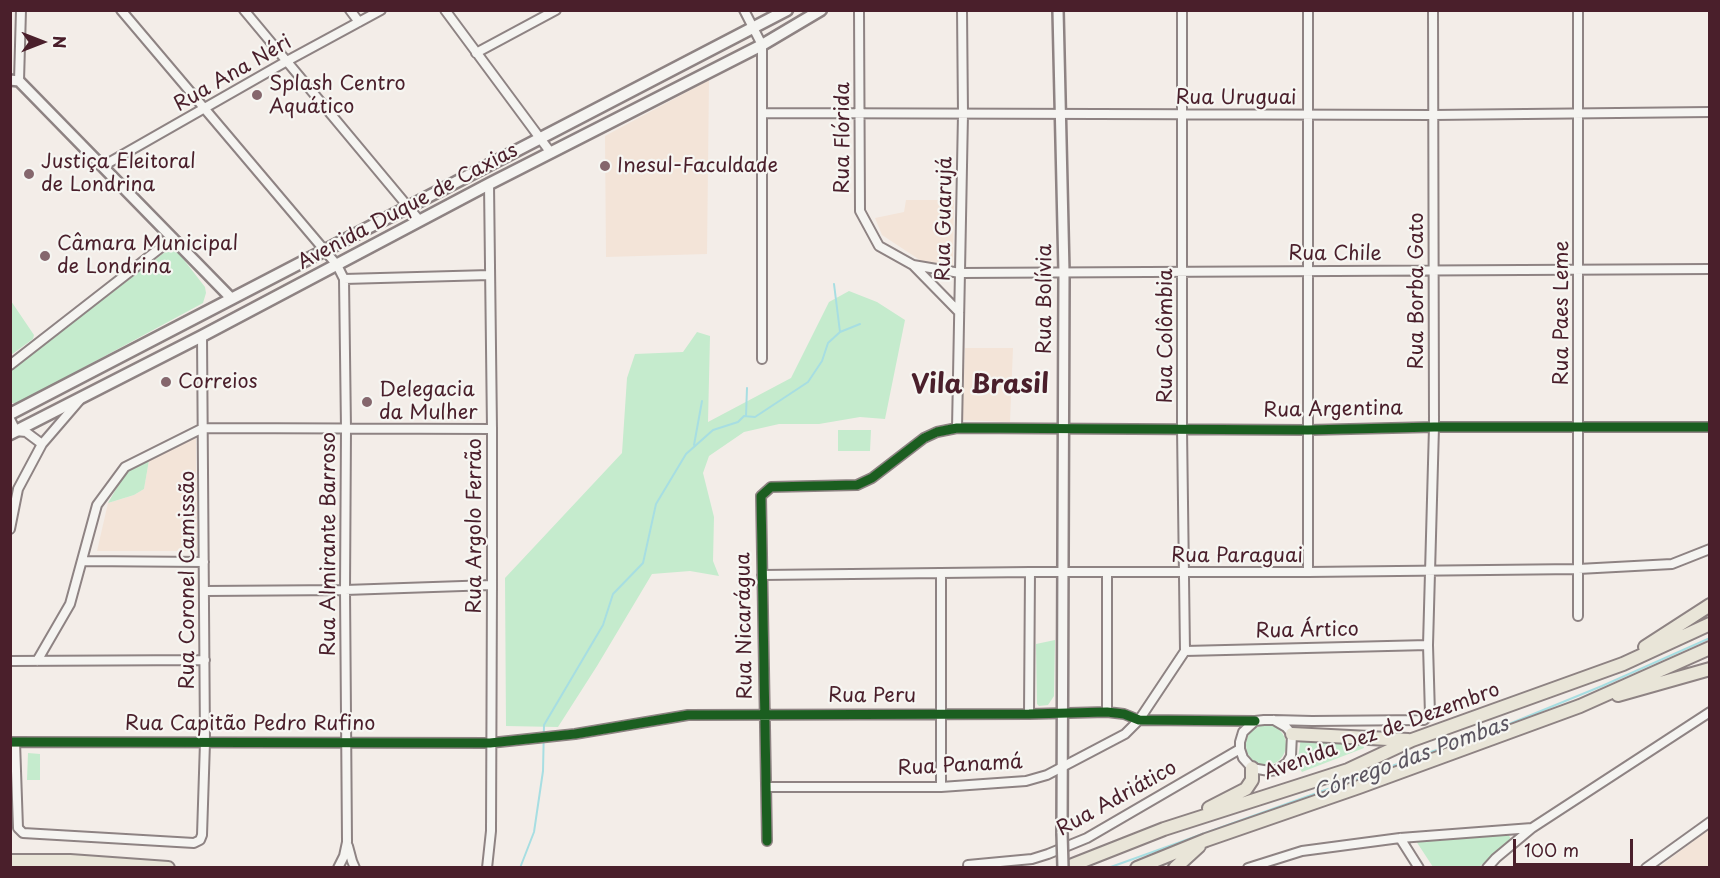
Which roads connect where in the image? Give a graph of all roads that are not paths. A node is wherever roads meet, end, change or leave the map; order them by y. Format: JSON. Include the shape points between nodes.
{"nodes":[{"id":1,"x":21,"y":10,"type":"edge"},
{"id":2,"x":121,"y":10,"type":"edge"},
{"id":3,"x":244,"y":10,"type":"edge"},
{"id":4,"x":350,"y":10,"type":"edge"},
{"id":5,"x":381,"y":10,"type":"edge"},
{"id":6,"x":445,"y":10,"type":"edge"},
{"id":7,"x":744,"y":10,"type":"edge"},
{"id":8,"x":787,"y":10,"type":"edge"},
{"id":9,"x":821,"y":10,"type":"edge"},
{"id":10,"x":859,"y":10,"type":"edge"},
{"id":11,"x":962,"y":10,"type":"edge"},
{"id":12,"x":1058,"y":10,"type":"edge"},
{"id":13,"x":1182,"y":10,"type":"edge"},
{"id":14,"x":1308,"y":10,"type":"edge"},
{"id":15,"x":1433,"y":10,"type":"edge"},
{"id":16,"x":1578,"y":10,"type":"edge"},
{"id":17,"x":555,"y":11,"type":"edge"},
{"id":18,"x":358,"y":22,"type":"junction"},
{"id":19,"x":754,"y":29,"type":"junction"},
{"id":20,"x":762,"y":45,"type":"junction"},
{"id":21,"x":476,"y":53,"type":"junction"},
{"id":22,"x":286,"y":62,"type":"junction"},
{"id":23,"x":660,"y":77,"type":"junction"},
{"id":24,"x":15,"y":80,"type":"edge"},
{"id":25,"x":205,"y":109,"type":"junction"},
{"id":26,"x":1710,"y":112,"type":"edge"},
{"id":27,"x":762,"y":113,"type":"junction"},
{"id":28,"x":860,"y":113,"type":"junction"},
{"id":29,"x":1578,"y":113,"type":"junction"},
{"id":30,"x":963,"y":114,"type":"junction"},
{"id":31,"x":1060,"y":114,"type":"junction"},
{"id":32,"x":1183,"y":114,"type":"junction"},
{"id":33,"x":1308,"y":114,"type":"junction"},
{"id":34,"x":624,"y":115,"type":"junction"},
{"id":35,"x":1433,"y":115,"type":"junction"},
{"id":36,"x":539,"y":138,"type":"junction"},
{"id":37,"x":551,"y":153,"type":"junction"},
{"id":38,"x":103,"y":166,"type":"junction"},
{"id":39,"x":462,"y":179,"type":"junction"},
{"id":40,"x":489,"y":184,"type":"junction"},
{"id":41,"x":448,"y":206,"type":"junction"},
{"id":42,"x":409,"y":207,"type":"junction"},
{"id":43,"x":420,"y":221,"type":"junction"},
{"id":44,"x":173,"y":238,"type":"junction"},
{"id":45,"x":325,"y":252,"type":"junction"},
{"id":46,"x":337,"y":265,"type":"junction"},
{"id":47,"x":913,"y":265,"type":"junction"},
{"id":48,"x":1710,"y":268,"type":"edge"},
{"id":49,"x":1578,"y":269,"type":"junction"},
{"id":50,"x":1308,"y":270,"type":"junction"},
{"id":51,"x":1434,"y":270,"type":"junction"},
{"id":52,"x":285,"y":271,"type":"junction"},
{"id":53,"x":1182,"y":271,"type":"junction"},
{"id":54,"x":1064,"y":272,"type":"junction"},
{"id":55,"x":960,"y":273,"type":"junction"},
{"id":56,"x":490,"y":275,"type":"junction"},
{"id":57,"x":344,"y":279,"type":"junction"},
{"id":58,"x":293,"y":288,"type":"junction"},
{"id":59,"x":231,"y":298,"type":"junction"},
{"id":60,"x":959,"y":312,"type":"junction"},
{"id":61,"x":175,"y":328,"type":"junction"},
{"id":62,"x":202,"y":336,"type":"junction"},
{"id":63,"x":183,"y":346,"type":"junction"},
{"id":64,"x":762,"y":358,"type":"dead end"},
{"id":65,"x":10,"y":365,"type":"edge"},
{"id":66,"x":82,"y":397,"type":"junction"},
{"id":67,"x":10,"y":414,"type":"edge"},
{"id":68,"x":10,"y":419,"type":"edge"},
{"id":69,"x":1434,"y":427,"type":"junction"},
{"id":70,"x":1578,"y":427,"type":"junction"},
{"id":71,"x":1710,"y":427,"type":"edge"},
{"id":72,"x":203,"y":428,"type":"junction"},
{"id":73,"x":957,"y":428,"type":"junction"},
{"id":74,"x":1064,"y":428,"type":"junction"},
{"id":75,"x":346,"y":429,"type":"junction"},
{"id":76,"x":492,"y":429,"type":"junction"},
{"id":77,"x":1182,"y":429,"type":"junction"},
{"id":78,"x":1308,"y":430,"type":"junction"},
{"id":79,"x":13,"y":432,"type":"edge"},
{"id":80,"x":42,"y":444,"type":"junction"},
{"id":81,"x":771,"y":487,"type":"joint"},
{"id":82,"x":10,"y":529,"type":"edge"},
{"id":83,"x":1710,"y":549,"type":"edge"},
{"id":84,"x":82,"y":561,"type":"junction"},
{"id":85,"x":204,"y":562,"type":"junction"},
{"id":86,"x":1578,"y":568,"type":"junction"},
{"id":87,"x":1430,"y":570,"type":"junction"},
{"id":88,"x":1030,"y":572,"type":"junction"},
{"id":89,"x":1308,"y":572,"type":"junction"},
{"id":90,"x":941,"y":573,"type":"junction"},
{"id":91,"x":1063,"y":573,"type":"junction"},
{"id":92,"x":1107,"y":573,"type":"junction"},
{"id":93,"x":1184,"y":573,"type":"junction"},
{"id":94,"x":762,"y":575,"type":"junction"},
{"id":95,"x":492,"y":585,"type":"junction"},
{"id":96,"x":345,"y":590,"type":"junction"},
{"id":97,"x":205,"y":591,"type":"junction"},
{"id":98,"x":1710,"y":605,"type":"edge"},
{"id":99,"x":1578,"y":616,"type":"dead end"},
{"id":100,"x":1710,"y":624,"type":"edge"},
{"id":101,"x":1428,"y":645,"type":"junction"},
{"id":102,"x":1710,"y":648,"type":"edge"},
{"id":103,"x":1185,"y":651,"type":"junction"},
{"id":104,"x":205,"y":660,"type":"junction"},
{"id":105,"x":10,"y":661,"type":"edge"},
{"id":106,"x":37,"y":661,"type":"junction"},
{"id":107,"x":1623,"y":664,"type":"junction"},
{"id":108,"x":1710,"y":669,"type":"edge"},
{"id":109,"x":1580,"y":706,"type":"junction"},
{"id":110,"x":1107,"y":712,"type":"junction"},
{"id":111,"x":1710,"y":712,"type":"edge"},
{"id":112,"x":765,"y":714,"type":"junction"},
{"id":113,"x":940,"y":714,"type":"junction"},
{"id":114,"x":1029,"y":714,"type":"junction"},
{"id":115,"x":1063,"y":714,"type":"junction"},
{"id":116,"x":1139,"y":720,"type":"junction"},
{"id":117,"x":1274,"y":720,"type":"junction"},
{"id":118,"x":1255,"y":721,"type":"junction"},
{"id":119,"x":1312,"y":721,"type":"junction"},
{"id":120,"x":1231,"y":722,"type":"junction"},
{"id":121,"x":1243,"y":732,"type":"junction"},
{"id":122,"x":1292,"y":734,"type":"junction"},
{"id":123,"x":1412,"y":740,"type":"junction"},
{"id":124,"x":13,"y":742,"type":"edge"},
{"id":125,"x":205,"y":742,"type":"junction"},
{"id":126,"x":347,"y":742,"type":"junction"},
{"id":127,"x":490,"y":742,"type":"junction"},
{"id":128,"x":1240,"y":749,"type":"junction"},
{"id":129,"x":1062,"y":767,"type":"junction"},
{"id":130,"x":1252,"y":768,"type":"junction"},
{"id":131,"x":766,"y":787,"type":"junction"},
{"id":132,"x":941,"y":787,"type":"junction"},
{"id":133,"x":1710,"y":822,"type":"edge"},
{"id":134,"x":1532,"y":828,"type":"junction"},
{"id":135,"x":1164,"y":829,"type":"junction"},
{"id":136,"x":1400,"y":838,"type":"junction"},
{"id":137,"x":1206,"y":840,"type":"junction"},
{"id":138,"x":767,"y":841,"type":"dead end"},
{"id":139,"x":347,"y":842,"type":"junction"},
{"id":140,"x":10,"y":861,"type":"edge"},
{"id":141,"x":968,"y":865,"type":"dead end"},
{"id":142,"x":168,"y":867,"type":"edge"},
{"id":143,"x":338,"y":867,"type":"edge"},
{"id":144,"x":355,"y":867,"type":"edge"},
{"id":145,"x":487,"y":867,"type":"edge"},
{"id":146,"x":1064,"y":867,"type":"edge"},
{"id":147,"x":1137,"y":867,"type":"edge"},
{"id":148,"x":1175,"y":867,"type":"edge"},
{"id":149,"x":1248,"y":867,"type":"edge"},
{"id":150,"x":1419,"y":867,"type":"edge"},
{"id":151,"x":1487,"y":867,"type":"edge"},
{"id":152,"x":1646,"y":867,"type":"edge"}],
"edges":[{"from":1,"to":24,"type":"street"},
{"from":2,"to":25,"type":"street","name":"Rua Almirante Barroso"},
{"from":3,"to":22,"type":"street"},
{"from":4,"to":18,"type":"street"},
{"from":5,"to":18,"type":"street","name":"Rua Ana Néri"},
{"from":6,"to":21,"type":"street"},
{"from":7,"to":19,"type":"street"},
{"from":8,"to":19,"type":"main road","name":"Avenida Duque de Caxias"},
{"from":9,"to":20,"type":"main road","name":"Avenida Duque de Caxias"},
{"from":10,"to":28,"type":"street","name":"Rua Flórida"},
{"from":11,"to":30,"type":"street","name":"Rua Guarujá"},
{"from":12,"to":31,"type":"street","name":"Rua Bolívia"},
{"from":13,"to":32,"type":"street","name":"Rua Colômbia"},
{"from":14,"to":33,"type":"street"},
{"from":15,"to":35,"type":"street","name":"Rua Borba Gato"},
{"from":16,"to":29,"type":"street","name":"Rua Paes Leme"},
{"from":17,"to":21,"type":"street"},
{"from":18,"to":22,"type":"street","name":"Rua Ana Néri"},
{"from":19,"to":20,"type":"street"},
{"from":19,"to":23,"type":"main road","name":"Avenida Duque de Caxias"},
{"from":20,"to":27,"type":"street"},
{"from":20,"to":34,"type":"main road","name":"Avenida Duque de Caxias"},
{"from":21,"to":36,"type":"street"},
{"from":22,"to":25,"type":"street","name":"Rua Ana Néri"},
{"from":22,"to":42,"type":"street"},
{"from":23,"to":34,"type":"main road","via":[[660,90]]},
{"from":23,"to":36,"type":"main road","name":"Avenida Duque de Caxias"},
{"from":24,"to":38,"type":"street"},
{"from":25,"to":38,"type":"street","name":"Rua Ana Néri"},
{"from":25,"to":45,"type":"street","name":"Rua Almirante Barroso"},
{"from":26,"to":29,"type":"street","name":"Rua Uruguai"},
{"from":27,"to":28,"type":"street","name":"Rua Uruguai"},
{"from":27,"to":64,"type":"street"},
{"from":28,"to":30,"type":"street","name":"Rua Uruguai"},
{"from":28,"to":47,"type":"street","name":"Rua Flórida","via":[[860,210],[879,246]]},
{"from":29,"to":35,"type":"street","name":"Rua Uruguai"},
{"from":29,"to":49,"type":"street","name":"Rua Paes Leme"},
{"from":30,"to":31,"type":"street","name":"Rua Uruguai"},
{"from":30,"to":55,"type":"street","name":"Rua Guarujá"},
{"from":31,"to":32,"type":"street","name":"Rua Uruguai"},
{"from":31,"to":54,"type":"street","name":"Rua Bolívia"},
{"from":32,"to":33,"type":"street","name":"Rua Uruguai"},
{"from":32,"to":53,"type":"street","name":"Rua Colômbia"},
{"from":33,"to":35,"type":"street","name":"Rua Uruguai"},
{"from":33,"to":50,"type":"street"},
{"from":34,"to":37,"type":"main road","name":"Avenida Duque de Caxias"},
{"from":35,"to":51,"type":"street","name":"Rua Borba Gato"},
{"from":36,"to":37,"type":"street"},
{"from":36,"to":39,"type":"main road","name":"Avenida Duque de Caxias"},
{"from":37,"to":40,"type":"main road","name":"Avenida Duque de Caxias"},
{"from":38,"to":44,"type":"street"},
{"from":39,"to":41,"type":"main road","via":[[447,193]]},
{"from":39,"to":42,"type":"main road","name":"Avenida Duque de Caxias"},
{"from":40,"to":41,"type":"main road","name":"Avenida Duque de Caxias"},
{"from":40,"to":56,"type":"street","name":"Rua Argolo Ferrão"},
{"from":41,"to":43,"type":"main road","name":"Avenida Duque de Caxias"},
{"from":42,"to":43,"type":"street"},
{"from":42,"to":45,"type":"main road","name":"Avenida Duque de Caxias"},
{"from":43,"to":46,"type":"main road","name":"Avenida Duque de Caxias"},
{"from":44,"to":59,"type":"street"},
{"from":44,"to":65,"type":"street"},
{"from":45,"to":46,"type":"street","name":"Rua Almirante Barroso"},
{"from":45,"to":52,"type":"main road","name":"Avenida Duque de Caxias"},
{"from":46,"to":57,"type":"street","name":"Rua Almirante Barroso"},
{"from":46,"to":58,"type":"main road","name":"Avenida Duque de Caxias"},
{"from":47,"to":55,"type":"street","name":"Rua Flórida"},
{"from":47,"to":60,"type":"street"},
{"from":48,"to":49,"type":"street","name":"Rua Chile"},
{"from":49,"to":51,"type":"street","name":"Rua Chile"},
{"from":49,"to":70,"type":"street","name":"Rua Paes Leme"},
{"from":50,"to":51,"type":"street","name":"Rua Chile"},
{"from":50,"to":53,"type":"street","name":"Rua Chile"},
{"from":50,"to":78,"type":"street"},
{"from":51,"to":69,"type":"street","name":"Rua Borba Gato"},
{"from":52,"to":58,"type":"main road"},
{"from":52,"to":59,"type":"main road","name":"Avenida Duque de Caxias"},
{"from":53,"to":54,"type":"street","name":"Rua Chile"},
{"from":53,"to":77,"type":"street","name":"Rua Colômbia"},
{"from":54,"to":55,"type":"street","name":"Rua Chile"},
{"from":54,"to":74,"type":"street","name":"Rua Bolívia"},
{"from":55,"to":60,"type":"street","name":"Rua Guarujá"},
{"from":56,"to":57,"type":"street"},
{"from":56,"to":76,"type":"street","name":"Rua Argolo Ferrão"},
{"from":57,"to":75,"type":"street","name":"Rua Almirante Barroso"},
{"from":58,"to":62,"type":"main road","name":"Avenida Duque de Caxias"},
{"from":59,"to":61,"type":"main road","name":"Avenida Duque de Caxias"},
{"from":60,"to":73,"type":"street","name":"Rua Guarujá"},
{"from":61,"to":63,"type":"main road"},
{"from":61,"to":67,"type":"main road","name":"Avenida Duque de Caxias"},
{"from":62,"to":63,"type":"main road","name":"Avenida Duque de Caxias"},
{"from":62,"to":72,"type":"street","name":"Rua Coronel Camissão"},
{"from":63,"to":66,"type":"main road","name":"Avenida Duque de Caxias"},
{"from":66,"to":79,"type":"main road","name":"Avenida Duque de Caxias"},
{"from":66,"to":80,"type":"street"},
{"from":68,"to":79,"type":"street"},
{"from":69,"to":70,"type":"street","name":"Rua Argentina"},
{"from":69,"to":78,"type":"street","name":"Rua Argentina"},
{"from":69,"to":87,"type":"street","name":"Rua Borba Gato"},
{"from":70,"to":71,"type":"street","name":"Rua Argentina"},
{"from":70,"to":86,"type":"street","name":"Rua Paes Leme"},
{"from":72,"to":75,"type":"street"},
{"from":72,"to":84,"type":"street","via":[[125,467],[97,505]]},
{"from":72,"to":85,"type":"street","name":"Rua Coronel Camissão"},
{"from":73,"to":74,"type":"street","name":"Rua Argentina"},
{"from":73,"to":81,"type":"street","name":"Rua Argentina","via":[[924,438],[857,485]]},
{"from":74,"to":77,"type":"street","name":"Rua Argentina"},
{"from":74,"to":91,"type":"street","name":"Rua Bolívia"},
{"from":75,"to":76,"type":"street"},
{"from":75,"to":96,"type":"street","name":"Rua Almirante Barroso"},
{"from":76,"to":95,"type":"street","name":"Rua Argolo Ferrão"},
{"from":77,"to":78,"type":"street","name":"Rua Argentina"},
{"from":77,"to":93,"type":"street","name":"Rua Colômbia"},
{"from":78,"to":89,"type":"street"},
{"from":79,"to":80,"type":"street","via":[[26,432]]},
{"from":80,"to":82,"type":"street","via":[[18,489]]},
{"from":81,"to":94,"type":"street","name":"Rua Nicarágua","via":[[761,496]]},
{"from":83,"to":86,"type":"street","name":"Rua Paraguai","via":[[1672,564]]},
{"from":84,"to":85,"type":"street"},
{"from":84,"to":106,"type":"street","via":[[70,604]]},
{"from":85,"to":97,"type":"street","name":"Rua Coronel Camissão"},
{"from":86,"to":87,"type":"street","name":"Rua Paraguai"},
{"from":86,"to":99,"type":"street","name":"Rua Paes Leme"},
{"from":87,"to":89,"type":"street","name":"Rua Paraguai"},
{"from":87,"to":101,"type":"street","name":"Rua Borba Gato"},
{"from":88,"to":90,"type":"street","name":"Rua Paraguai"},
{"from":88,"to":91,"type":"street","name":"Rua Paraguai"},
{"from":88,"to":114,"type":"street"},
{"from":89,"to":93,"type":"street","name":"Rua Paraguai"},
{"from":90,"to":94,"type":"street","name":"Rua Paraguai"},
{"from":90,"to":113,"type":"street"},
{"from":91,"to":92,"type":"street","name":"Rua Paraguai"},
{"from":91,"to":115,"type":"street","name":"Rua Bolívia"},
{"from":92,"to":93,"type":"street","name":"Rua Paraguai"},
{"from":92,"to":110,"type":"street"},
{"from":93,"to":103,"type":"street","name":"Rua Colômbia"},
{"from":94,"to":112,"type":"street","name":"Rua Nicarágua"},
{"from":95,"to":96,"type":"street"},
{"from":95,"to":127,"type":"street","name":"Rua Argolo Ferrão"},
{"from":96,"to":97,"type":"street"},
{"from":96,"to":126,"type":"street","name":"Rua Almirante Barroso"},
{"from":97,"to":104,"type":"street","name":"Rua Coronel Camissão"},
{"from":98,"to":107,"type":"highway"},
{"from":100,"to":107,"type":"highway","name":"Avenida Dez de Dezembro"},
{"from":101,"to":103,"type":"street","name":"Rua Ártico"},
{"from":101,"to":119,"type":"street","name":"Rua Borba Gato","via":[[1430,715],[1424,720]]},
{"from":102,"to":109,"type":"highway"},
{"from":103,"to":116,"type":"street"},
{"from":104,"to":106,"type":"street"},
{"from":104,"to":125,"type":"street","name":"Rua Coronel Camissão"},
{"from":105,"to":106,"type":"street"},
{"from":107,"to":123,"type":"highway","name":"Avenida Dez de Dezembro"},
{"from":108,"to":109,"type":"highway"},
{"from":109,"to":137,"type":"highway"},
{"from":110,"to":115,"type":"street","name":"Rua Peru"},
{"from":110,"to":116,"type":"street","name":"Rua Peru"},
{"from":111,"to":134,"type":"street"},
{"from":112,"to":113,"type":"street","name":"Rua Peru"},
{"from":112,"to":127,"type":"street","name":"Rua Peru","via":[[688,714],[575,734]]},
{"from":112,"to":131,"type":"street","name":"Rua Nicarágua"},
{"from":113,"to":114,"type":"street","name":"Rua Peru"},
{"from":113,"to":132,"type":"street"},
{"from":114,"to":115,"type":"street","name":"Rua Peru"},
{"from":115,"to":129,"type":"street","name":"Rua Bolívia"},
{"from":116,"to":120,"type":"street","name":"Rua Peru"},
{"from":116,"to":129,"type":"street","name":"Rua Panamá","via":[[1125,734]]},
{"from":117,"to":118,"type":"street"},
{"from":117,"to":119,"type":"street"},
{"from":117,"to":122,"type":"street"},
{"from":118,"to":120,"type":"street","name":"Rua Peru"},
{"from":118,"to":121,"type":"street"},
{"from":119,"to":122,"type":"street"},
{"from":120,"to":121,"type":"street"},
{"from":121,"to":128,"type":"street"},
{"from":122,"to":123,"type":"highway"},
{"from":122,"to":130,"type":"street","via":[[1287,763],[1277,770]]},
{"from":123,"to":135,"type":"highway","name":"Avenida Dez de Dezembro","via":[[1348,770]]},
{"from":124,"to":125,"type":"street","name":"Rua Capitão Pedro Rufino"},
{"from":124,"to":125,"type":"street","name":"Rua Coronel Camissão","via":[[18,828],[23,833],[194,843],[202,834]]},
{"from":125,"to":126,"type":"street","name":"Rua Capitão Pedro Rufino"},
{"from":126,"to":127,"type":"street","name":"Rua Capitão Pedro Rufino"},
{"from":126,"to":139,"type":"street","name":"Rua Almirante Barroso"},
{"from":127,"to":145,"type":"street","name":"Rua Argolo Ferrão","via":[[491,831]]},
{"from":128,"to":130,"type":"street"},
{"from":128,"to":141,"type":"street","name":"Rua Adriático","via":[[1087,838],[1048,855]]},
{"from":129,"to":132,"type":"street","name":"Rua Panamá","via":[[1026,781]]},
{"from":129,"to":146,"type":"street","name":"Rua Bolívia","bridge":true},
{"from":130,"to":135,"type":"highway","via":[[1252,780],[1246,789]]},
{"from":131,"to":132,"type":"street","name":"Rua Panamá"},
{"from":131,"to":138,"type":"street","name":"Rua Nicarágua"},
{"from":133,"to":152,"type":"street"},
{"from":134,"to":136,"type":"street"},
{"from":134,"to":151,"type":"street"},
{"from":135,"to":146,"type":"highway","name":"Avenida Dez de Dezembro"},
{"from":136,"to":149,"type":"street","via":[[1302,850]]},
{"from":136,"to":150,"type":"street"},
{"from":137,"to":147,"type":"highway"},
{"from":137,"to":148,"type":"highway"},
{"from":139,"to":143,"type":"street","name":"Rua Almirante Barroso"},
{"from":139,"to":144,"type":"street","name":"Rua Almirante Barroso"},
{"from":140,"to":142,"type":"highway"}]}
